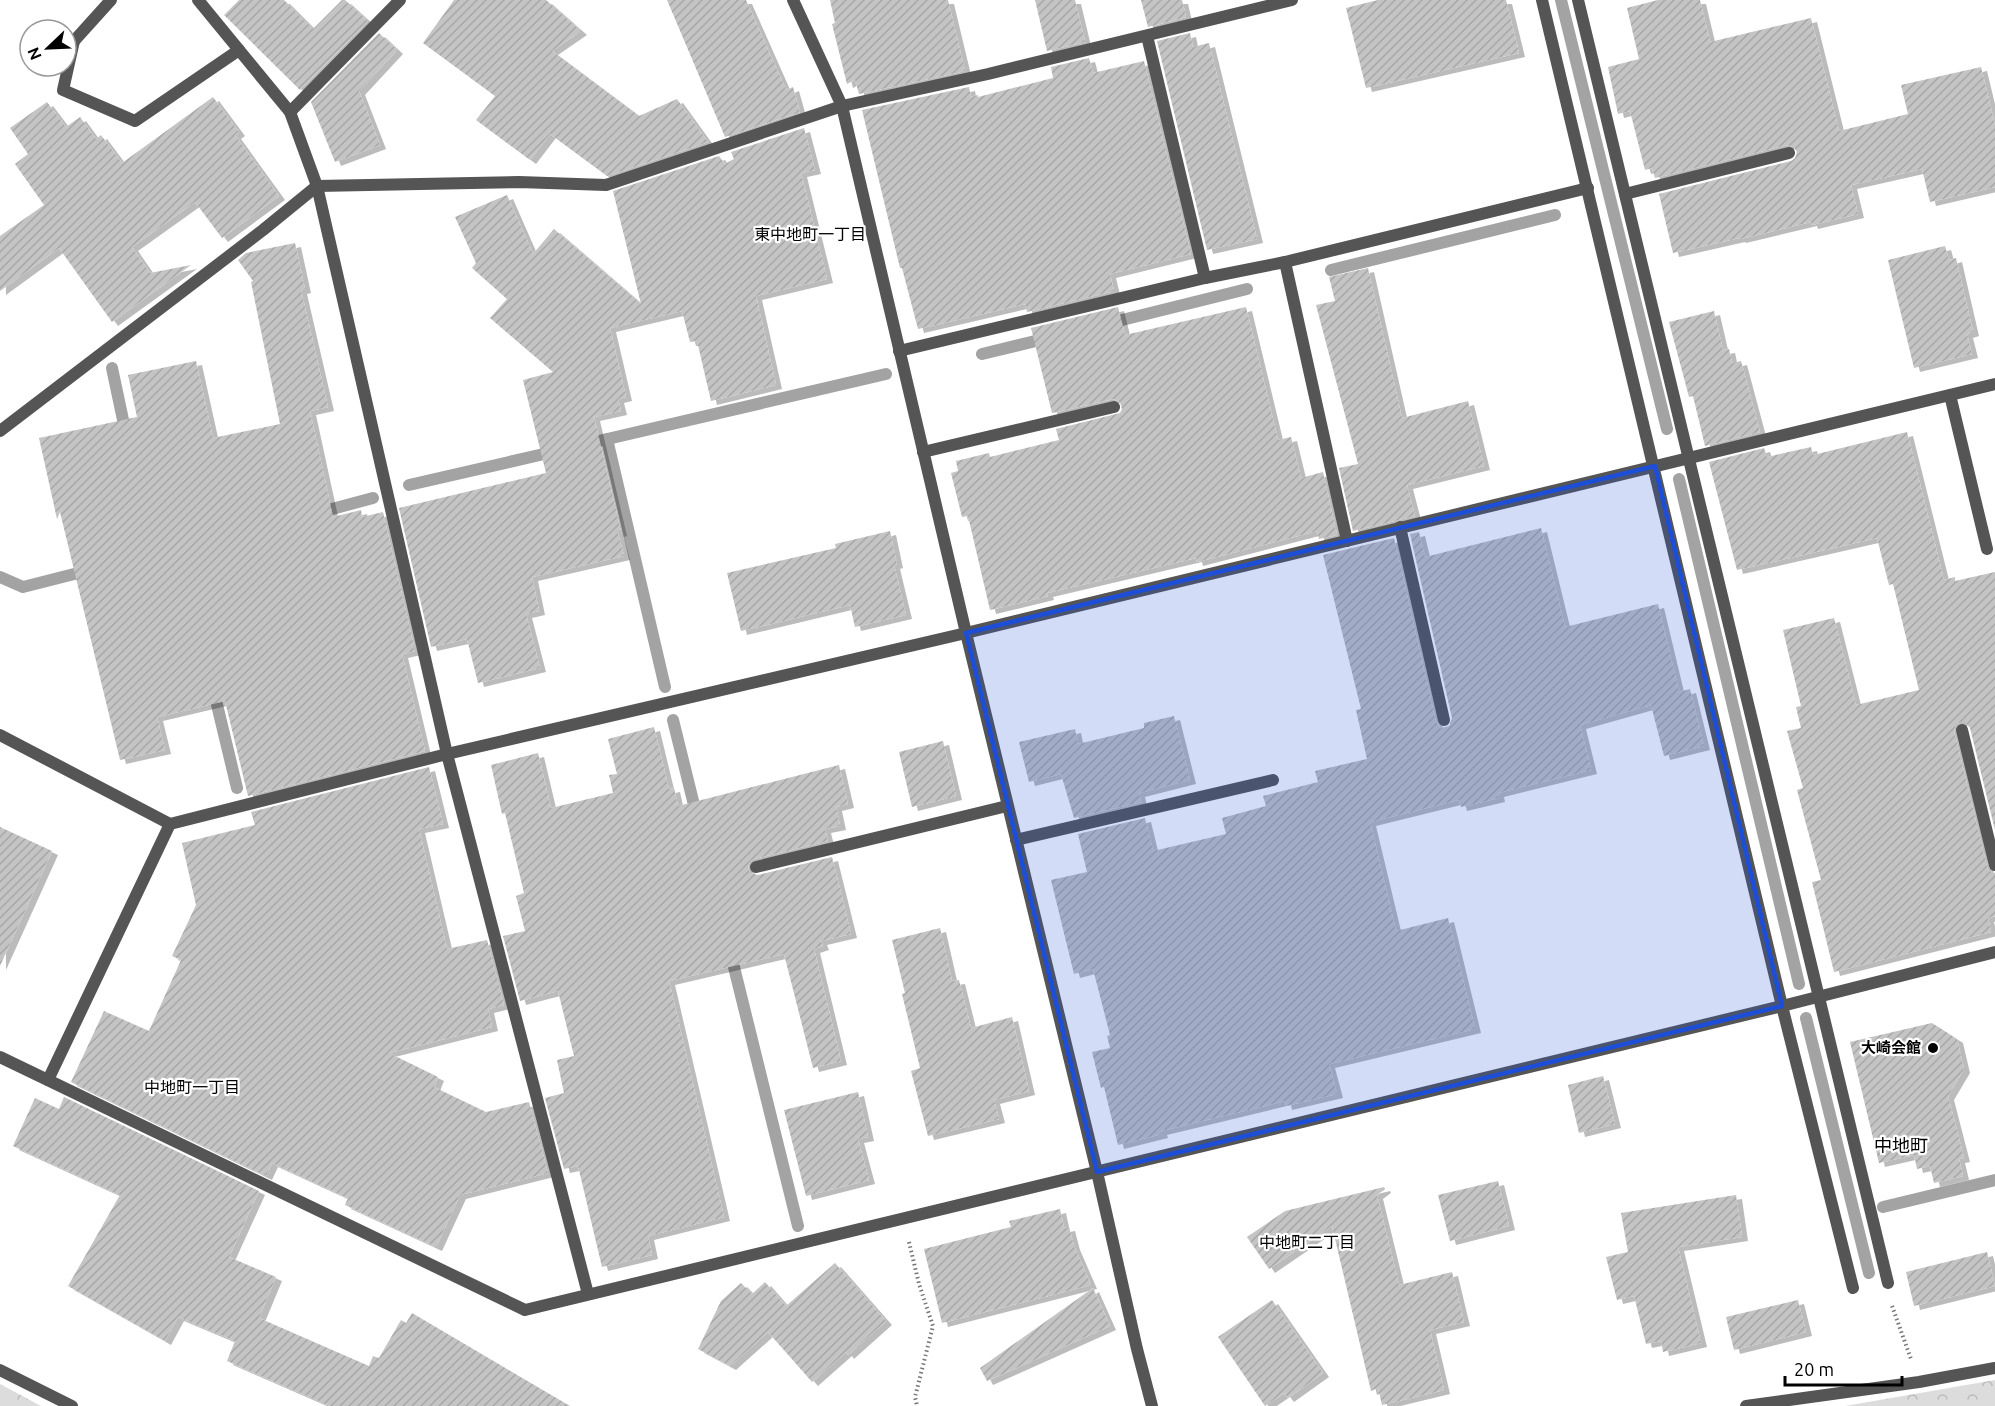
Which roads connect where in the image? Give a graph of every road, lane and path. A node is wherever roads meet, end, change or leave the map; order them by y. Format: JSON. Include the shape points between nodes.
{"nodes":[{"id":1,"x":111,"y":0,"type":"edge"},
{"id":2,"x":198,"y":0,"type":"edge"},
{"id":3,"x":400,"y":0,"type":"edge"},
{"id":4,"x":793,"y":0,"type":"edge"},
{"id":5,"x":1292,"y":0,"type":"edge"},
{"id":6,"x":1542,"y":0,"type":"edge"},
{"id":7,"x":1578,"y":0,"type":"edge"},
{"id":8,"x":1147,"y":36,"type":"junction"},
{"id":9,"x":239,"y":50,"type":"junction"},
{"id":10,"x":842,"y":106,"type":"junction"},
{"id":11,"x":290,"y":112,"type":"junction"},
{"id":12,"x":1789,"y":153,"type":"dead end"},
{"id":13,"x":316,"y":186,"type":"junction"},
{"id":14,"x":1588,"y":188,"type":"junction"},
{"id":15,"x":1625,"y":194,"type":"junction"},
{"id":16,"x":1285,"y":262,"type":"junction"},
{"id":17,"x":1205,"y":278,"type":"junction"},
{"id":18,"x":900,"y":351,"type":"junction"},
{"id":19,"x":1995,"y":384,"type":"edge"},
{"id":20,"x":1950,"y":395,"type":"junction"},
{"id":21,"x":1114,"y":407,"type":"dead end"},
{"id":22,"x":0,"y":431,"type":"edge"},
{"id":23,"x":923,"y":452,"type":"junction"},
{"id":24,"x":1689,"y":458,"type":"junction"},
{"id":25,"x":1654,"y":466,"type":"junction"},
{"id":26,"x":1400,"y":527,"type":"junction"},
{"id":27,"x":1347,"y":541,"type":"junction"},
{"id":28,"x":1987,"y":549,"type":"dead end"},
{"id":29,"x":966,"y":633,"type":"junction"},
{"id":30,"x":1444,"y":720,"type":"dead end"},
{"id":31,"x":1962,"y":730,"type":"dead end"},
{"id":32,"x":0,"y":735,"type":"edge"},
{"id":33,"x":447,"y":754,"type":"junction"},
{"id":34,"x":1274,"y":780,"type":"dead end"},
{"id":35,"x":1007,"y":806,"type":"junction"},
{"id":36,"x":170,"y":824,"type":"junction"},
{"id":37,"x":1016,"y":840,"type":"junction"},
{"id":38,"x":1995,"y":865,"type":"edge"},
{"id":39,"x":756,"y":867,"type":"dead end"},
{"id":40,"x":1995,"y":952,"type":"edge"},
{"id":41,"x":1818,"y":996,"type":"junction"},
{"id":42,"x":1782,"y":1006,"type":"junction"},
{"id":43,"x":0,"y":1057,"type":"edge"},
{"id":44,"x":48,"y":1080,"type":"junction"},
{"id":45,"x":1097,"y":1172,"type":"junction"},
{"id":46,"x":904,"y":1218,"type":"junction"},
{"id":47,"x":1888,"y":1283,"type":"joint"},
{"id":48,"x":1853,"y":1288,"type":"dead end"},
{"id":49,"x":588,"y":1294,"type":"junction"},
{"id":50,"x":1995,"y":1368,"type":"edge"},
{"id":51,"x":0,"y":1370,"type":"edge"},
{"id":52,"x":1919,"y":1382,"type":"junction"},
{"id":53,"x":72,"y":1406,"type":"edge"},
{"id":54,"x":917,"y":1406,"type":"edge"},
{"id":55,"x":1152,"y":1406,"type":"edge"},
{"id":56,"x":1746,"y":1406,"type":"edge"}],
"edges":[{"from":1,"to":9,"type":"street","via":[[74,41],[63,90],[135,121]]},
{"from":2,"to":9,"type":"street"},
{"from":3,"to":11,"type":"street"},
{"from":4,"to":10,"type":"street"},
{"from":5,"to":8,"type":"street"},
{"from":6,"to":14,"type":"street"},
{"from":7,"to":15,"type":"street"},
{"from":8,"to":10,"type":"street"},
{"from":8,"to":17,"type":"street"},
{"from":9,"to":11,"type":"street"},
{"from":10,"to":13,"type":"street","via":[[606,185],[519,182]]},
{"from":10,"to":18,"type":"street"},
{"from":11,"to":13,"type":"street"},
{"from":12,"to":15,"type":"street"},
{"from":13,"to":22,"type":"street"},
{"from":13,"to":33,"type":"street"},
{"from":14,"to":16,"type":"street"},
{"from":14,"to":25,"type":"street"},
{"from":15,"to":24,"type":"street"},
{"from":16,"to":17,"type":"street"},
{"from":16,"to":27,"type":"street"},
{"from":17,"to":18,"type":"street"},
{"from":18,"to":23,"type":"street"},
{"from":19,"to":20,"type":"street"},
{"from":20,"to":24,"type":"street"},
{"from":20,"to":28,"type":"street"},
{"from":21,"to":23,"type":"street"},
{"from":23,"to":29,"type":"street"},
{"from":24,"to":25,"type":"street"},
{"from":24,"to":41,"type":"street"},
{"from":25,"to":26,"type":"street"},
{"from":25,"to":42,"type":"street"},
{"from":26,"to":27,"type":"street"},
{"from":26,"to":30,"type":"street"},
{"from":27,"to":29,"type":"street"},
{"from":29,"to":33,"type":"street"},
{"from":29,"to":35,"type":"street"},
{"from":31,"to":38,"type":"street"},
{"from":32,"to":36,"type":"street"},
{"from":33,"to":36,"type":"street"},
{"from":33,"to":49,"type":"street"},
{"from":34,"to":37,"type":"street"},
{"from":35,"to":37,"type":"street"},
{"from":35,"to":39,"type":"street"},
{"from":36,"to":44,"type":"street"},
{"from":37,"to":45,"type":"street"},
{"from":40,"to":41,"type":"street"},
{"from":41,"to":42,"type":"street"},
{"from":41,"to":47,"type":"street"},
{"from":42,"to":45,"type":"street"},
{"from":42,"to":48,"type":"street"},
{"from":43,"to":44,"type":"street"},
{"from":44,"to":49,"type":"street","via":[[525,1310]]},
{"from":45,"to":46,"type":"street"},
{"from":45,"to":55,"type":"street"},
{"from":46,"to":49,"type":"street"},
{"from":46,"to":54,"type":"path","via":[[933,1326],[915,1397]]},
{"from":47,"to":52,"type":"path","via":[[1887,1290]]},
{"from":50,"to":52,"type":"street"},
{"from":51,"to":53,"type":"street"},
{"from":52,"to":56,"type":"street"}]}
